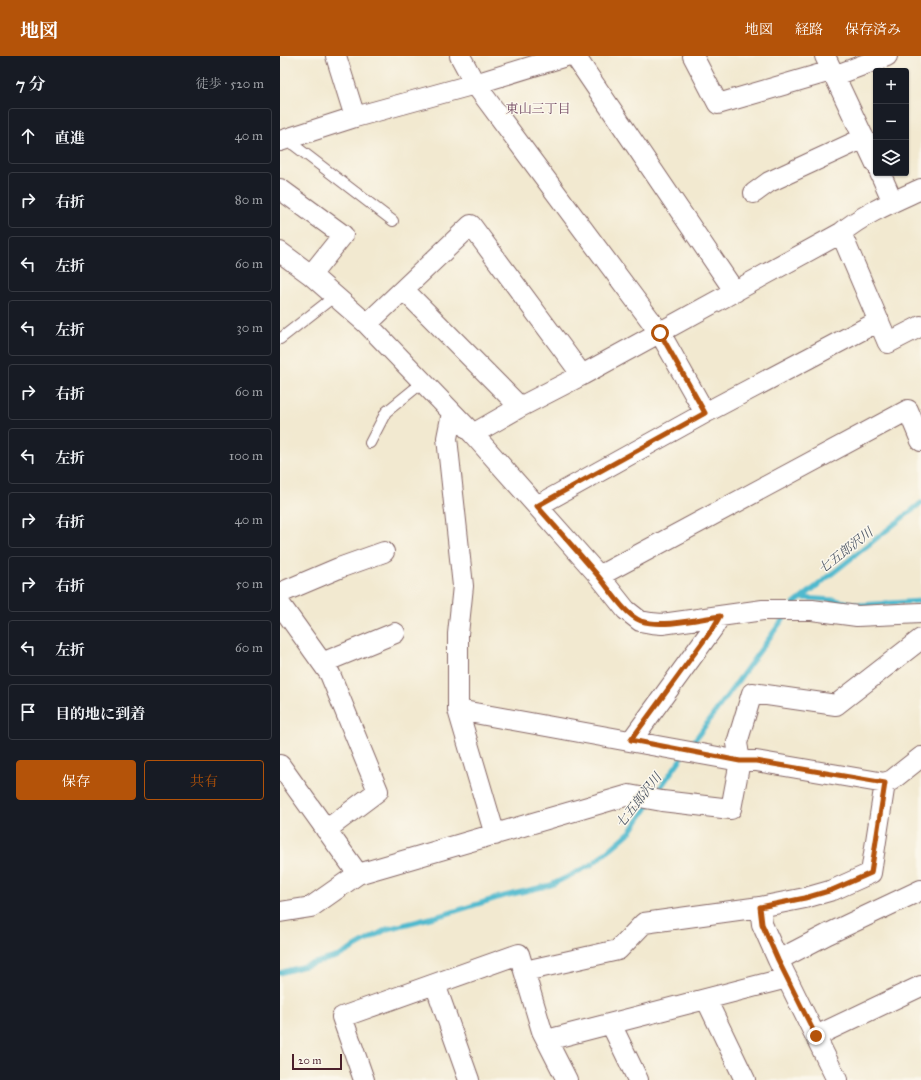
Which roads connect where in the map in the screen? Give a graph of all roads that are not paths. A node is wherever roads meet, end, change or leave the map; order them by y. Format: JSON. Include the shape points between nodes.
{"nodes":[{"id":1,"x":336,"y":56,"type":"edge"},
{"id":2,"x":460,"y":56,"type":"edge"},
{"id":3,"x":566,"y":56,"type":"edge"},
{"id":4,"x":575,"y":56,"type":"edge"},
{"id":5,"x":693,"y":56,"type":"edge"},
{"id":6,"x":887,"y":56,"type":"edge"},
{"id":7,"x":830,"y":68,"type":"edge"},
{"id":8,"x":475,"y":84,"type":"junction"},
{"id":9,"x":355,"y":117,"type":"junction"},
{"id":10,"x":864,"y":138,"type":"junction"},
{"id":11,"x":283,"y":140,"type":"edge"},
{"id":12,"x":873,"y":158,"type":"edge"},
{"id":13,"x":881,"y":176,"type":"edge"},
{"id":14,"x":280,"y":189,"type":"edge"},
{"id":15,"x":921,"y":189,"type":"edge"},
{"id":16,"x":754,"y":193,"type":"dead end"},
{"id":17,"x":893,"y":202,"type":"junction"},
{"id":18,"x":393,"y":221,"type":"dead end"},
{"id":19,"x":841,"y":233,"type":"junction"},
{"id":20,"x":280,"y":252,"type":"edge"},
{"id":21,"x":311,"y":275,"type":"junction"},
{"id":22,"x":404,"y":290,"type":"junction"},
{"id":23,"x":735,"y":292,"type":"junction"},
{"id":24,"x":335,"y":296,"type":"junction"},
{"id":25,"x":879,"y":321,"type":"junction"},
{"id":26,"x":367,"y":324,"type":"junction"},
{"id":27,"x":921,"y":326,"type":"edge"},
{"id":28,"x":660,"y":333,"type":"junction"},
{"id":29,"x":280,"y":339,"type":"edge"},
{"id":30,"x":582,"y":375,"type":"junction"},
{"id":31,"x":422,"y":382,"type":"junction"},
{"id":32,"x":520,"y":407,"type":"junction"},
{"id":33,"x":452,"y":413,"type":"junction"},
{"id":34,"x":705,"y":413,"type":"junction"},
{"id":35,"x":473,"y":434,"type":"junction"},
{"id":36,"x":920,"y":437,"type":"edge"},
{"id":37,"x":370,"y":443,"type":"dead end"},
{"id":38,"x":537,"y":506,"type":"junction"},
{"id":39,"x":384,"y":552,"type":"dead end"},
{"id":40,"x":599,"y":576,"type":"junction"},
{"id":41,"x":280,"y":593,"type":"edge"},
{"id":42,"x":280,"y":604,"type":"edge"},
{"id":43,"x":921,"y":613,"type":"edge"},
{"id":44,"x":720,"y":616,"type":"junction"},
{"id":45,"x":395,"y":634,"type":"dead end"},
{"id":46,"x":921,"y":639,"type":"edge"},
{"id":47,"x":322,"y":663,"type":"junction"},
{"id":48,"x":458,"y":710,"type":"junction"},
{"id":49,"x":631,"y":740,"type":"junction"},
{"id":50,"x":921,"y":757,"type":"edge"},
{"id":51,"x":740,"y":761,"type":"junction"},
{"id":52,"x":280,"y":765,"type":"edge"},
{"id":53,"x":885,"y":783,"type":"junction"},
{"id":54,"x":326,"y":830,"type":"junction"},
{"id":55,"x":495,"y":835,"type":"junction"},
{"id":56,"x":358,"y":874,"type":"junction"},
{"id":57,"x":921,"y":890,"type":"edge"},
{"id":58,"x":760,"y":907,"type":"junction"},
{"id":59,"x":280,"y":912,"type":"edge"},
{"id":60,"x":778,"y":960,"type":"junction"},
{"id":61,"x":525,"y":971,"type":"junction"},
{"id":62,"x":787,"y":978,"type":"junction"},
{"id":63,"x":435,"y":984,"type":"junction"},
{"id":64,"x":921,"y":986,"type":"edge"},
{"id":65,"x":706,"y":999,"type":"junction"},
{"id":66,"x":611,"y":1024,"type":"junction"},
{"id":67,"x":816,"y":1036,"type":"junction"},
{"id":68,"x":547,"y":1040,"type":"junction"},
{"id":69,"x":364,"y":1080,"type":"edge"},
{"id":70,"x":469,"y":1080,"type":"edge"},
{"id":71,"x":567,"y":1080,"type":"edge"},
{"id":72,"x":638,"y":1080,"type":"edge"},
{"id":73,"x":745,"y":1080,"type":"edge"},
{"id":74,"x":837,"y":1080,"type":"edge"}],
"edges":[{"from":1,"to":9,"type":"street"},
{"from":2,"to":8,"type":"street"},
{"from":3,"to":8,"type":"street"},
{"from":4,"to":23,"type":"street"},
{"from":5,"to":7,"type":"street","via":[[718,104]]},
{"from":6,"to":7,"type":"street"},
{"from":7,"to":10,"type":"street"},
{"from":8,"to":9,"type":"street"},
{"from":8,"to":28,"type":"street"},
{"from":9,"to":11,"type":"street"},
{"from":10,"to":12,"type":"street"},
{"from":10,"to":16,"type":"street","via":[[768,182]]},
{"from":11,"to":18,"type":"lane"},
{"from":13,"to":17,"type":"street"},
{"from":14,"to":21,"type":"street","via":[[343,235]]},
{"from":15,"to":17,"type":"street"},
{"from":17,"to":19,"type":"street"},
{"from":19,"to":23,"type":"street"},
{"from":19,"to":25,"type":"street"},
{"from":20,"to":21,"type":"street"},
{"from":21,"to":24,"type":"street"},
{"from":22,"to":26,"type":"street"},
{"from":22,"to":30,"type":"street","via":[[471,225]]},
{"from":22,"to":32,"type":"street"},
{"from":23,"to":28,"type":"street"},
{"from":24,"to":26,"type":"street"},
{"from":24,"to":29,"type":"lane"},
{"from":25,"to":27,"type":"street","via":[[888,343]]},
{"from":25,"to":34,"type":"street"},
{"from":26,"to":31,"type":"street"},
{"from":28,"to":30,"type":"street"},
{"from":28,"to":34,"type":"street"},
{"from":30,"to":32,"type":"street"},
{"from":31,"to":33,"type":"street"},
{"from":31,"to":37,"type":"lane","via":[[386,412]]},
{"from":32,"to":35,"type":"street"},
{"from":33,"to":35,"type":"street"},
{"from":33,"to":48,"type":"street","via":[[447,438],[463,586],[458,634]]},
{"from":34,"to":38,"type":"street"},
{"from":35,"to":38,"type":"street"},
{"from":36,"to":40,"type":"street","via":[[908,410]]},
{"from":38,"to":40,"type":"street"},
{"from":39,"to":41,"type":"street"},
{"from":40,"to":44,"type":"street","via":[[626,610],[640,621],[662,624]]},
{"from":42,"to":47,"type":"street"},
{"from":43,"to":44,"type":"street","via":[[858,616],[812,610],[763,610]]},
{"from":44,"to":49,"type":"street"},
{"from":45,"to":47,"type":"street"},
{"from":46,"to":51,"type":"street","via":[[836,705],[752,693],[737,743]]},
{"from":47,"to":54,"type":"street","via":[[330,674],[378,791]]},
{"from":48,"to":49,"type":"street"},
{"from":48,"to":55,"type":"street"},
{"from":49,"to":51,"type":"street"},
{"from":50,"to":53,"type":"street"},
{"from":51,"to":53,"type":"street","via":[[756,761]]},
{"from":51,"to":55,"type":"street","via":[[732,809],[628,795]]},
{"from":52,"to":54,"type":"street"},
{"from":53,"to":58,"type":"street","via":[[871,873],[832,890]]},
{"from":54,"to":56,"type":"street"},
{"from":55,"to":56,"type":"street"},
{"from":56,"to":59,"type":"street","via":[[311,906]]},
{"from":57,"to":60,"type":"street"},
{"from":58,"to":60,"type":"street","via":[[762,924]]},
{"from":58,"to":61,"type":"street","via":[[644,923],[618,950]]},
{"from":60,"to":62,"type":"street"},
{"from":61,"to":63,"type":"street","via":[[519,954]]},
{"from":61,"to":68,"type":"street","via":[[542,1031]]},
{"from":62,"to":65,"type":"street"},
{"from":62,"to":67,"type":"street"},
{"from":63,"to":69,"type":"street","via":[[342,1018]]},
{"from":63,"to":70,"type":"street"},
{"from":64,"to":67,"type":"street"},
{"from":65,"to":66,"type":"street"},
{"from":65,"to":73,"type":"street"},
{"from":66,"to":68,"type":"street"},
{"from":66,"to":72,"type":"street"},
{"from":67,"to":74,"type":"street"},
{"from":68,"to":71,"type":"street"}]}
